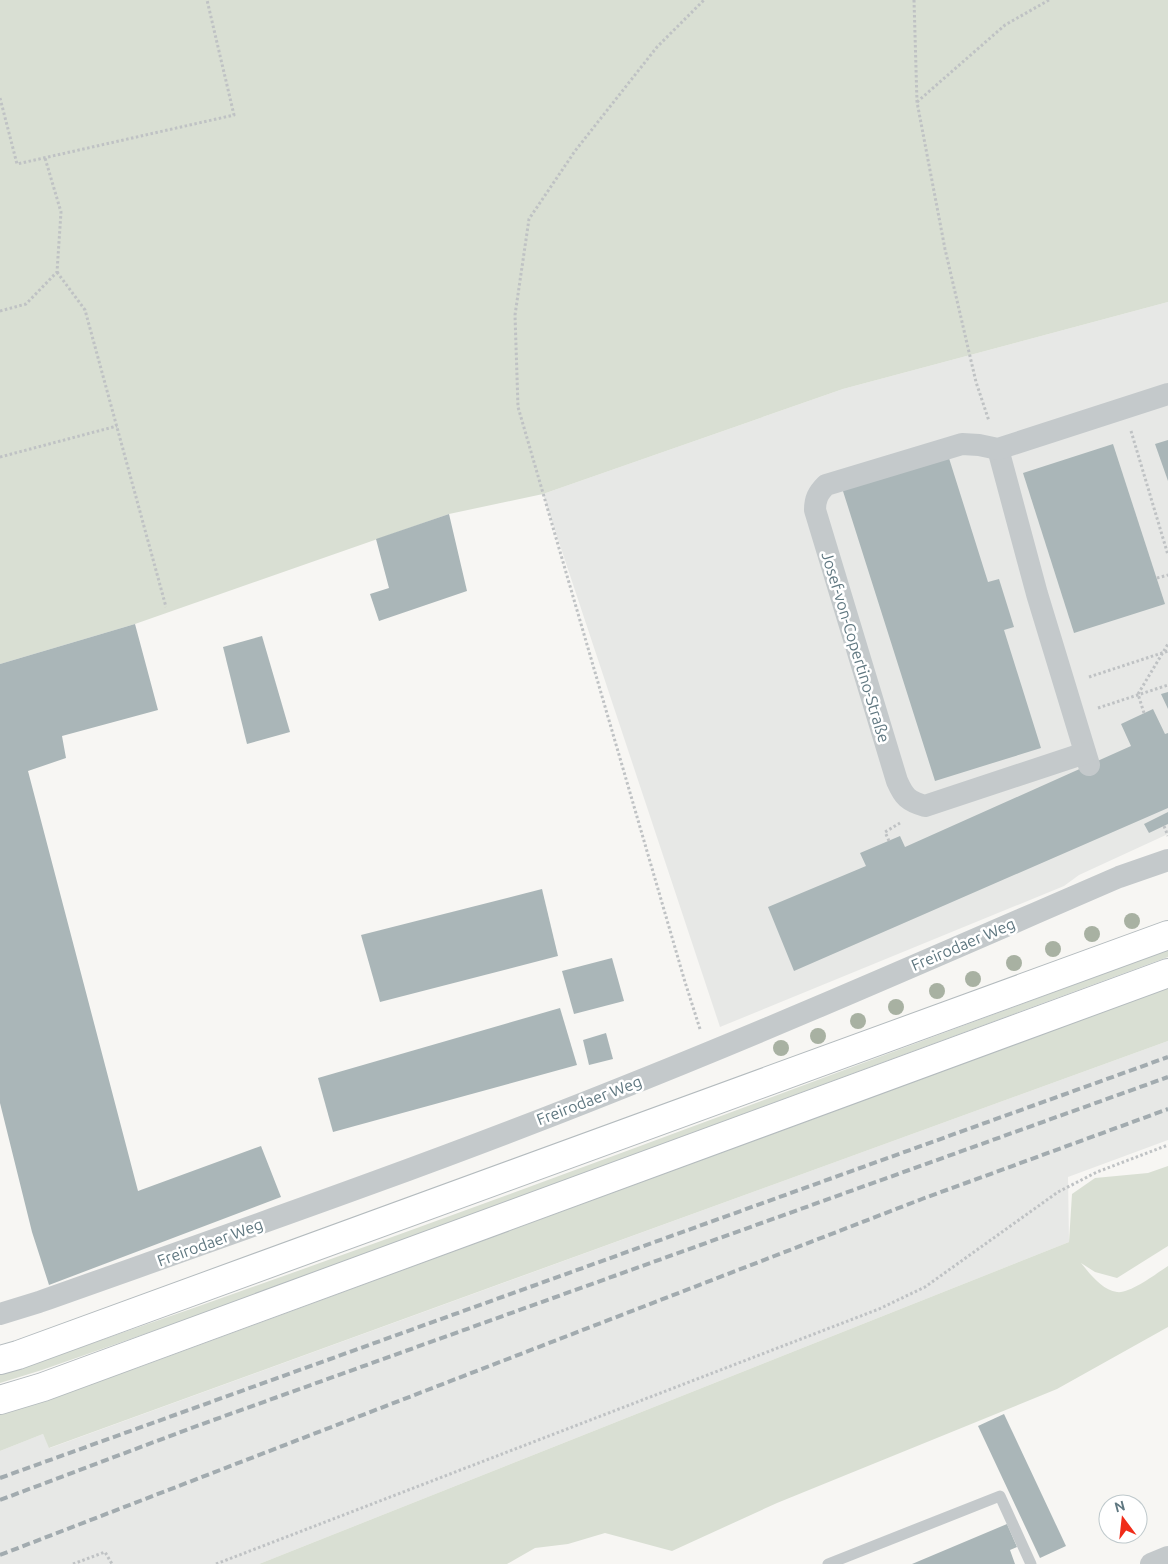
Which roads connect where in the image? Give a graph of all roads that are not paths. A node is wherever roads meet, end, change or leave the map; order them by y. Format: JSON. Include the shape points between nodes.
{"nodes":[{"id":1,"x":1168,"y":394,"type":"edge"},
{"id":2,"x":998,"y":449,"type":"junction"},
{"id":3,"x":1168,"y":860,"type":"edge"},
{"id":4,"x":1168,"y":935,"type":"edge"},
{"id":5,"x":1168,"y":972,"type":"edge"},
{"id":6,"x":0,"y":1314,"type":"edge"},
{"id":7,"x":0,"y":1360,"type":"edge"},
{"id":8,"x":0,"y":1400,"type":"edge"},
{"id":9,"x":828,"y":1564,"type":"edge"},
{"id":10,"x":1032,"y":1564,"type":"edge"}],
"edges":[{"from":1,"to":2,"type":"street","name":"Josef-von-Copertino-Straße"},
{"from":2,"to":2,"type":"street","name":"Josef-von-Copertino-Straße","via":[[1087,759],[925,806],[912,802],[902,793],[897,781],[815,502],[826,486],[962,444]]},
{"from":3,"to":6,"type":"street","name":"Freirodaer Weg","via":[[1120,877],[606,1094],[309,1206]]},
{"from":4,"to":7,"type":"main road"},
{"from":5,"to":8,"type":"main road","via":[[52,1384]]},
{"from":9,"to":10,"type":"lane","via":[[1000,1496]]}]}
